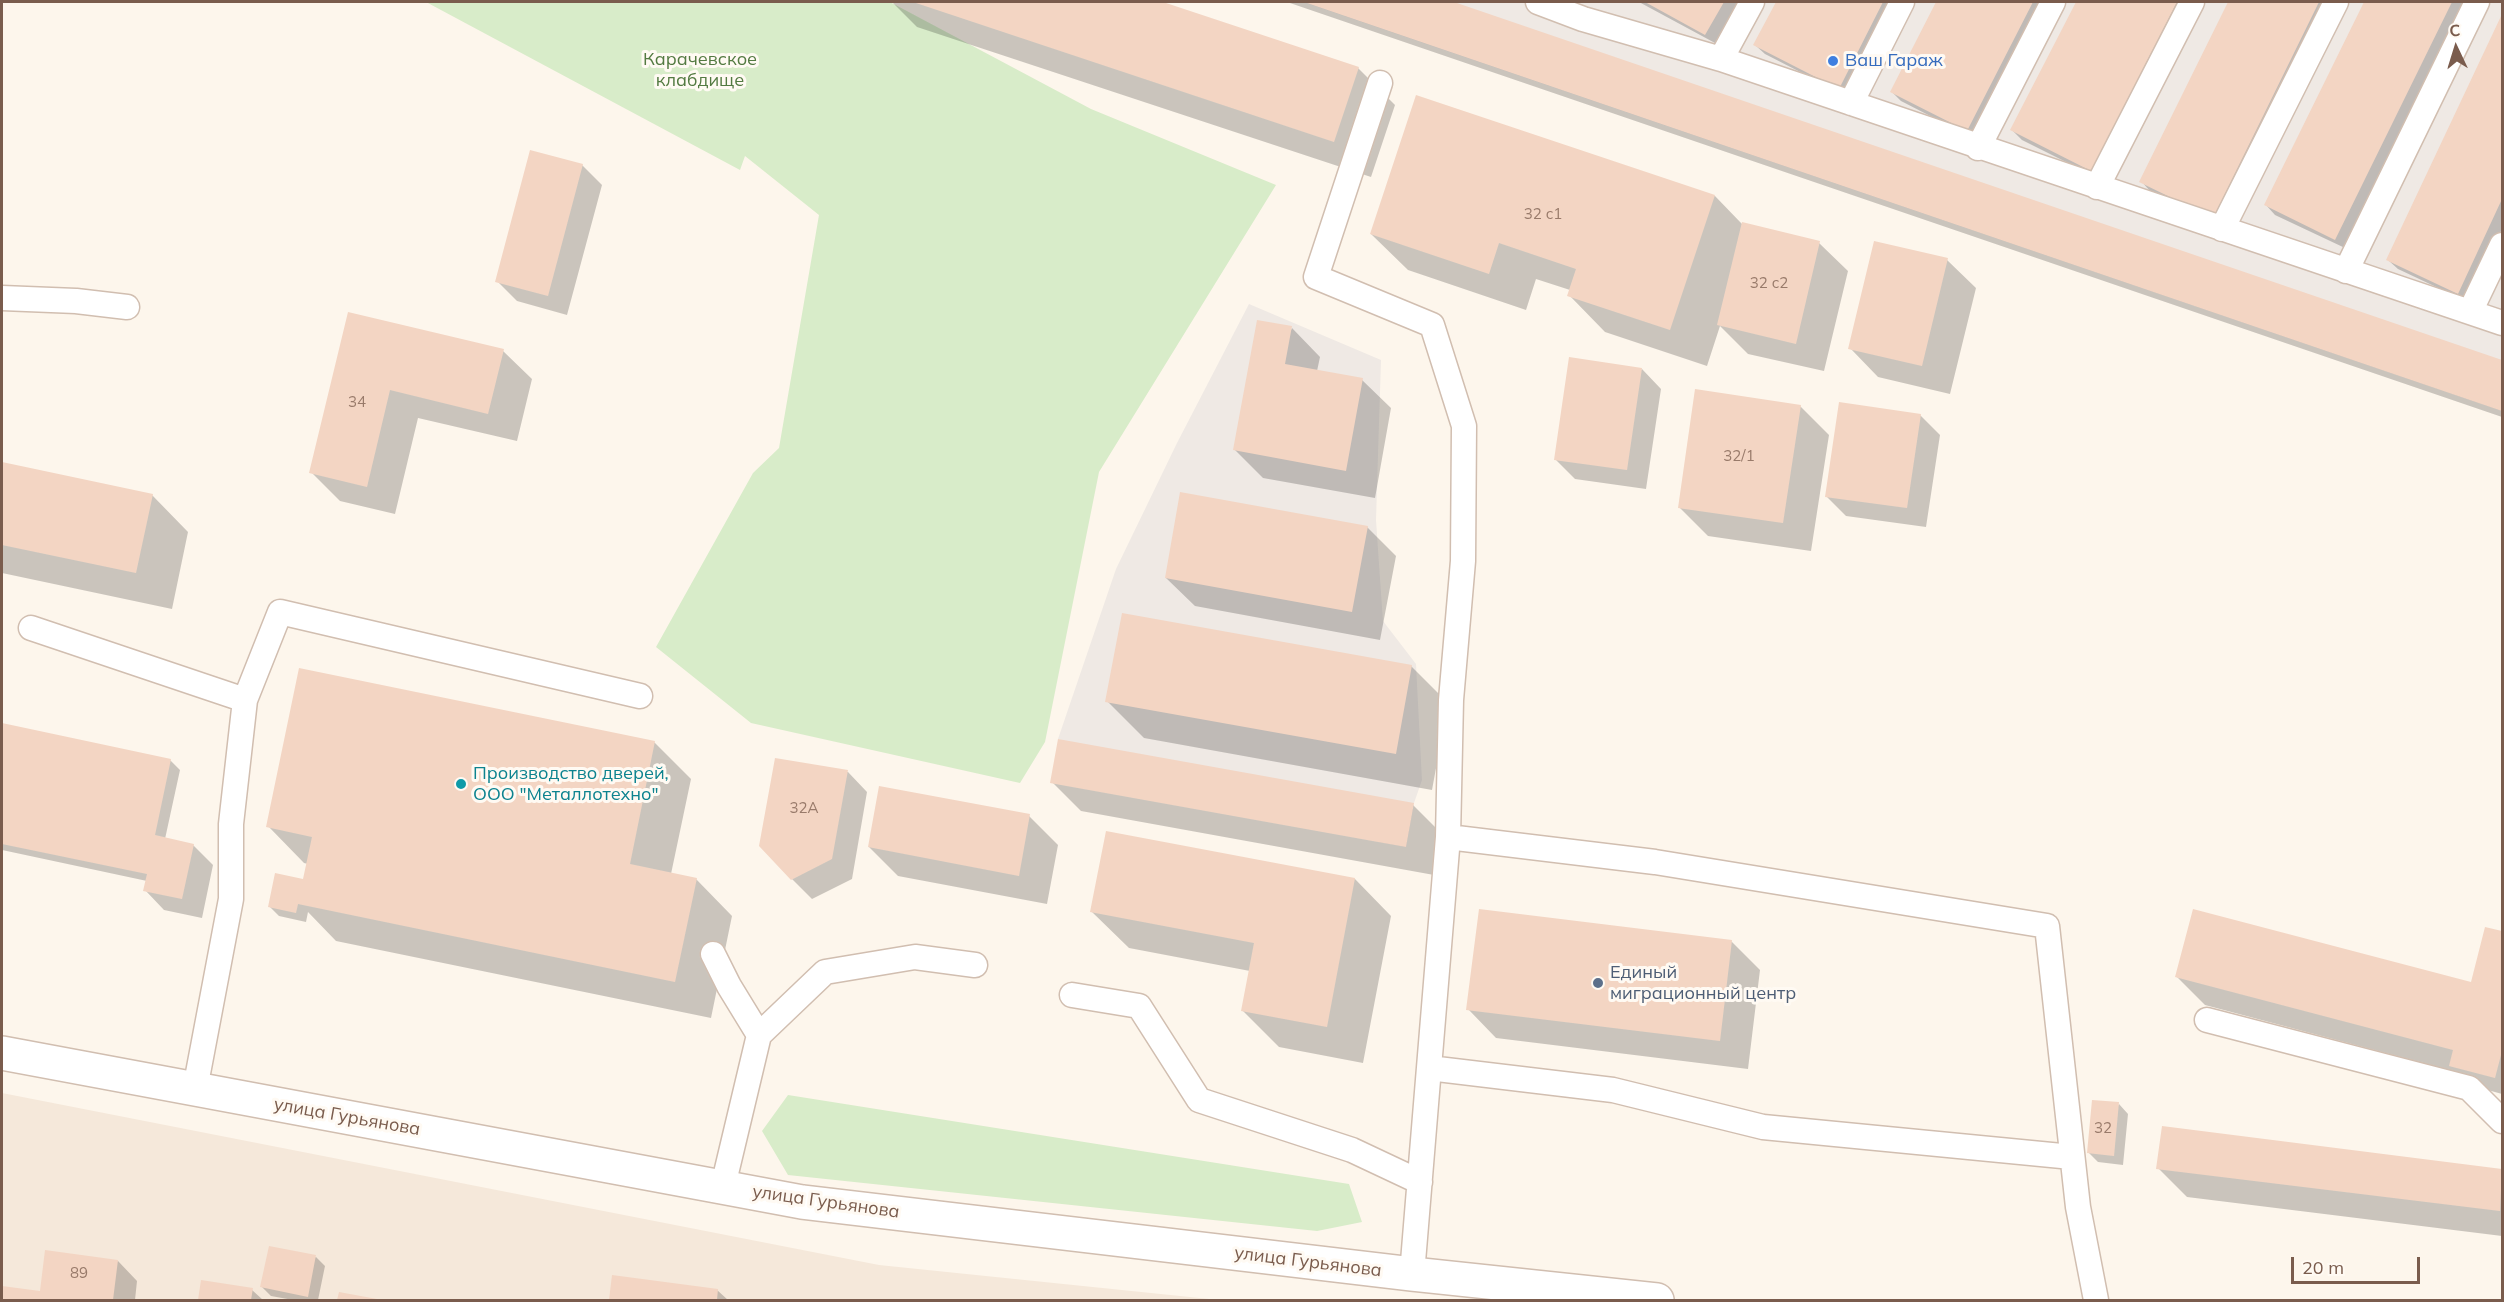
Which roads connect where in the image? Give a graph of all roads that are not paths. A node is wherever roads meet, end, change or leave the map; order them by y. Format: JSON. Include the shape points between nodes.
{"nodes":[{"id":1,"x":1538,"y":2,"type":"edge"},
{"id":2,"x":1752,"y":2,"type":"edge"},
{"id":3,"x":1902,"y":2,"type":"edge"},
{"id":4,"x":2053,"y":2,"type":"edge"},
{"id":5,"x":2192,"y":2,"type":"edge"},
{"id":6,"x":2336,"y":2,"type":"edge"},
{"id":7,"x":2476,"y":2,"type":"edge"},
{"id":8,"x":1588,"y":10,"type":"edge"},
{"id":9,"x":1721,"y":59,"type":"junction"},
{"id":10,"x":1380,"y":83,"type":"dead end"},
{"id":11,"x":1851,"y":104,"type":"junction"},
{"id":12,"x":1978,"y":148,"type":"junction"},
{"id":13,"x":2097,"y":187,"type":"junction"},
{"id":14,"x":2222,"y":229,"type":"junction"},
{"id":15,"x":2502,"y":244,"type":"edge"},
{"id":16,"x":2346,"y":271,"type":"junction"},
{"id":17,"x":2,"y":298,"type":"edge"},
{"id":18,"x":127,"y":307,"type":"dead end"},
{"id":19,"x":2470,"y":312,"type":"junction"},
{"id":20,"x":2502,"y":323,"type":"edge"},
{"id":21,"x":30,"y":628,"type":"dead end"},
{"id":22,"x":640,"y":696,"type":"dead end"},
{"id":23,"x":245,"y":700,"type":"junction"},
{"id":24,"x":1448,"y":837,"type":"junction"},
{"id":25,"x":713,"y":954,"type":"dead end"},
{"id":26,"x":975,"y":965,"type":"dead end"},
{"id":27,"x":1072,"y":995,"type":"dead end"},
{"id":28,"x":2207,"y":1020,"type":"dead end"},
{"id":29,"x":759,"y":1035,"type":"junction"},
{"id":30,"x":2,"y":1053,"type":"edge"},
{"id":31,"x":1429,"y":1068,"type":"junction"},
{"id":32,"x":195,"y":1089,"type":"junction"},
{"id":33,"x":2502,"y":1121,"type":"edge"},
{"id":34,"x":2072,"y":1157,"type":"junction"},
{"id":35,"x":1420,"y":1182,"type":"junction"},
{"id":36,"x":723,"y":1186,"type":"junction"},
{"id":37,"x":1412,"y":1274,"type":"junction"},
{"id":38,"x":1657,"y":1300,"type":"edge"},
{"id":39,"x":2096,"y":1300,"type":"edge"}],
"edges":[{"from":1,"to":8,"type":"lane"},
{"from":2,"to":9,"type":"lane"},
{"from":3,"to":11,"type":"lane"},
{"from":4,"to":12,"type":"lane"},
{"from":5,"to":13,"type":"lane"},
{"from":6,"to":14,"type":"lane"},
{"from":7,"to":16,"type":"lane"},
{"from":8,"to":9,"type":"lane"},
{"from":9,"to":11,"type":"lane"},
{"from":10,"to":24,"type":"lane","via":[[1316,277],[1432,325],[1464,426],[1463,561],[1451,700]]},
{"from":11,"to":12,"type":"lane"},
{"from":12,"to":13,"type":"lane"},
{"from":13,"to":14,"type":"lane"},
{"from":14,"to":16,"type":"lane"},
{"from":15,"to":19,"type":"lane"},
{"from":16,"to":19,"type":"lane"},
{"from":17,"to":18,"type":"lane"},
{"from":19,"to":20,"type":"lane"},
{"from":21,"to":23,"type":"lane"},
{"from":22,"to":23,"type":"lane","via":[[280,612]]},
{"from":23,"to":32,"type":"lane","via":[[231,824],[231,899]]},
{"from":24,"to":31,"type":"lane"},
{"from":24,"to":34,"type":"lane","via":[[1655,862],[2047,926]]},
{"from":25,"to":29,"type":"lane"},
{"from":26,"to":29,"type":"lane","via":[[915,957],[825,972]]},
{"from":27,"to":35,"type":"lane","via":[[1139,1006],[1199,1100],[1352,1150]]},
{"from":28,"to":33,"type":"lane","via":[[2469,1088]]},
{"from":29,"to":36,"type":"lane"},
{"from":30,"to":32,"type":"street","name":"улица Гурьянова"},
{"from":31,"to":34,"type":"lane","via":[[1613,1090],[1763,1127]]},
{"from":31,"to":35,"type":"lane"},
{"from":32,"to":36,"type":"street","name":"улица Гурьянова"},
{"from":34,"to":39,"type":"lane"},
{"from":35,"to":37,"type":"lane"},
{"from":36,"to":37,"type":"street","name":"улица Гурьянова","via":[[802,1202]]},
{"from":37,"to":38,"type":"street","name":"улица Гурьянова"}]}
